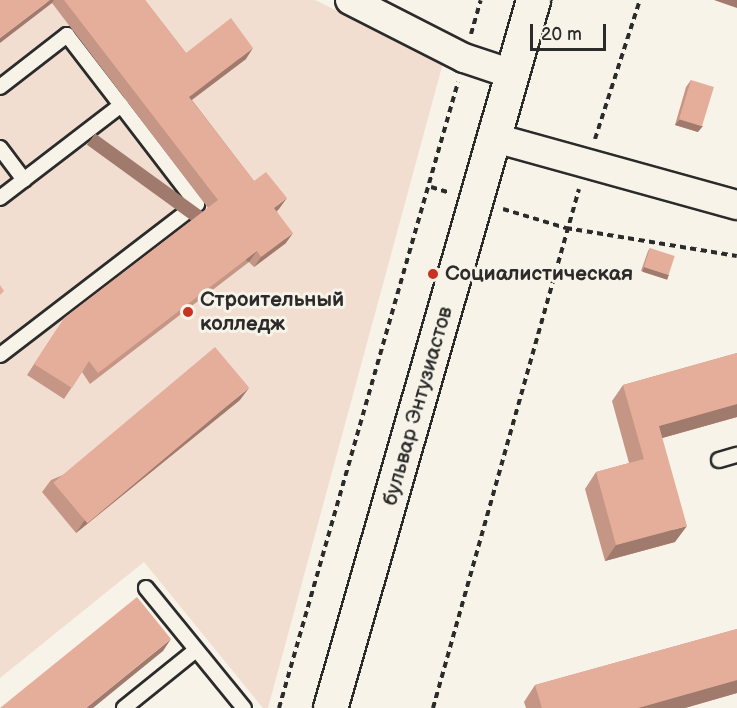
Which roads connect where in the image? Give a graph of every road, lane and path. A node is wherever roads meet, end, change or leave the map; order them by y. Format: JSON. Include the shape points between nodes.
{"nodes":[{"id":1,"x":350,"y":0,"type":"edge"},
{"id":2,"x":481,"y":0,"type":"edge"},
{"id":3,"x":533,"y":0,"type":"edge"},
{"id":4,"x":640,"y":0,"type":"edge"},
{"id":5,"x":464,"y":58,"type":"junction"},
{"id":6,"x":512,"y":74,"type":"junction"},
{"id":7,"x":0,"y":87,"type":"edge"},
{"id":8,"x":121,"y":105,"type":"junction"},
{"id":9,"x":495,"y":138,"type":"junction"},
{"id":10,"x":0,"y":148,"type":"edge"},
{"id":11,"x":587,"y":165,"type":"junction"},
{"id":12,"x":24,"y":180,"type":"junction"},
{"id":13,"x":431,"y":187,"type":"junction"},
{"id":14,"x":0,"y":198,"type":"edge"},
{"id":15,"x":477,"y":201,"type":"junction"},
{"id":16,"x":737,"y":205,"type":"edge"},
{"id":17,"x":566,"y":228,"type":"junction"},
{"id":18,"x":737,"y":256,"type":"edge"},
{"id":19,"x":0,"y":355,"type":"edge"},
{"id":20,"x":737,"y":455,"type":"edge"},
{"id":21,"x":719,"y":460,"type":"dead end"},
{"id":22,"x":146,"y":588,"type":"dead end"},
{"id":23,"x":196,"y":650,"type":"junction"},
{"id":24,"x":124,"y":708,"type":"edge"},
{"id":25,"x":244,"y":708,"type":"edge"},
{"id":26,"x":279,"y":708,"type":"edge"},
{"id":27,"x":330,"y":708,"type":"edge"},
{"id":28,"x":433,"y":708,"type":"edge"}],
"edges":[{"from":1,"to":5,"type":"street"},
{"from":2,"to":5,"type":"path"},
{"from":3,"to":6,"type":"main road","name":"бульвар Энтузиастов"},
{"from":4,"to":11,"type":"path"},
{"from":5,"to":6,"type":"street"},
{"from":5,"to":13,"type":"path"},
{"from":6,"to":9,"type":"main road","name":"бульвар Энтузиастов"},
{"from":7,"to":8,"type":"lane","via":[[67,35]]},
{"from":8,"to":12,"type":"lane"},
{"from":8,"to":19,"type":"lane","via":[[197,204]]},
{"from":9,"to":11,"type":"street"},
{"from":9,"to":15,"type":"main road","name":"бульвар Энтузиастов"},
{"from":10,"to":12,"type":"lane"},
{"from":11,"to":16,"type":"street"},
{"from":11,"to":17,"type":"path"},
{"from":12,"to":14,"type":"lane"},
{"from":13,"to":15,"type":"path"},
{"from":13,"to":26,"type":"path"},
{"from":15,"to":17,"type":"path"},
{"from":15,"to":27,"type":"main road","name":"бульвар Энтузиастов"},
{"from":17,"to":18,"type":"path"},
{"from":17,"to":28,"type":"path"},
{"from":20,"to":21,"type":"lane"},
{"from":22,"to":23,"type":"lane"},
{"from":23,"to":24,"type":"lane"},
{"from":23,"to":25,"type":"lane"}]}
